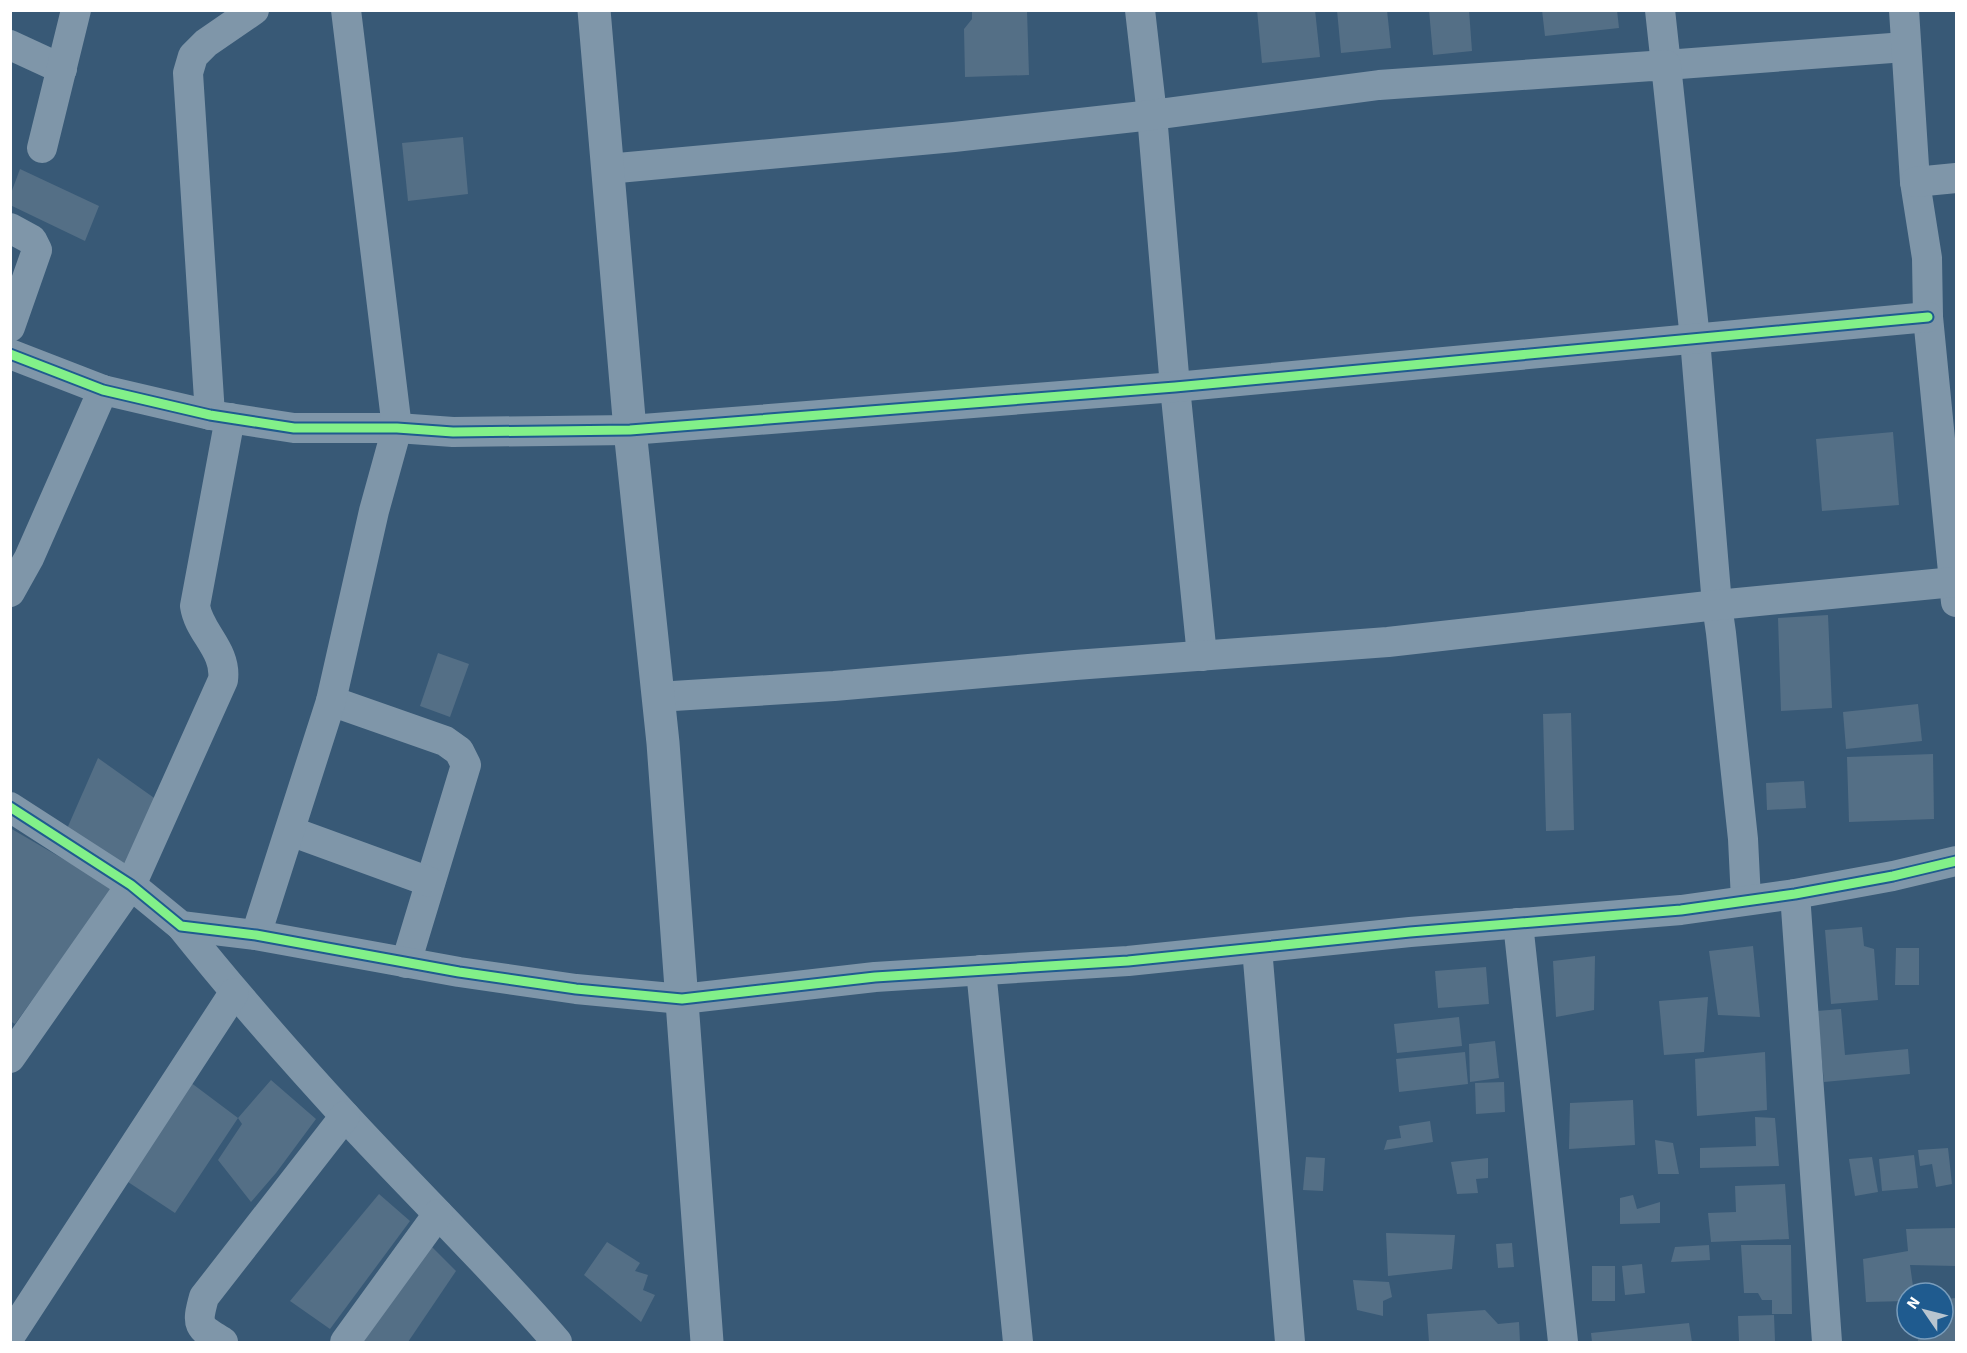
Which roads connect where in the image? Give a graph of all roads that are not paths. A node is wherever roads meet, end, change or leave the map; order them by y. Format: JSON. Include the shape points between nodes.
{"nodes":[{"id":1,"x":76,"y":10,"type":"edge"},
{"id":2,"x":254,"y":10,"type":"edge"},
{"id":3,"x":346,"y":10,"type":"edge"},
{"id":4,"x":594,"y":10,"type":"edge"},
{"id":5,"x":1140,"y":10,"type":"edge"},
{"id":6,"x":1660,"y":10,"type":"edge"},
{"id":7,"x":1904,"y":10,"type":"edge"},
{"id":8,"x":10,"y":45,"type":"edge"},
{"id":9,"x":1905,"y":48,"type":"junction"},
{"id":10,"x":1666,"y":66,"type":"junction"},
{"id":11,"x":62,"y":69,"type":"junction"},
{"id":12,"x":1152,"y":115,"type":"junction"},
{"id":13,"x":42,"y":148,"type":"dead end"},
{"id":14,"x":607,"y":169,"type":"junction"},
{"id":15,"x":1956,"y":178,"type":"edge"},
{"id":16,"x":1915,"y":182,"type":"junction"},
{"id":17,"x":10,"y":228,"type":"edge"},
{"id":18,"x":1928,"y":317,"type":"junction"},
{"id":19,"x":10,"y":327,"type":"edge"},
{"id":20,"x":1695,"y":339,"type":"junction"},
{"id":21,"x":10,"y":354,"type":"edge"},
{"id":22,"x":1175,"y":387,"type":"junction"},
{"id":23,"x":104,"y":390,"type":"junction"},
{"id":24,"x":220,"y":416,"type":"junction"},
{"id":25,"x":397,"y":428,"type":"junction"},
{"id":26,"x":630,"y":430,"type":"junction"},
{"id":27,"x":1952,"y":503,"type":"edge"},
{"id":28,"x":10,"y":592,"type":"edge"},
{"id":29,"x":1955,"y":592,"type":"edge"},
{"id":30,"x":1717,"y":605,"type":"junction"},
{"id":31,"x":1202,"y":656,"type":"junction"},
{"id":32,"x":657,"y":697,"type":"junction"},
{"id":33,"x":331,"y":701,"type":"junction"},
{"id":34,"x":10,"y":807,"type":"edge"},
{"id":35,"x":290,"y":831,"type":"junction"},
{"id":36,"x":1956,"y":861,"type":"edge"},
{"id":37,"x":430,"y":882,"type":"junction"},
{"id":38,"x":131,"y":885,"type":"junction"},
{"id":39,"x":1795,"y":894,"type":"junction"},
{"id":40,"x":1746,"y":900,"type":"junction"},
{"id":41,"x":1518,"y":923,"type":"junction"},
{"id":42,"x":181,"y":926,"type":"junction"},
{"id":43,"x":256,"y":935,"type":"junction"},
{"id":44,"x":1257,"y":948,"type":"junction"},
{"id":45,"x":406,"y":963,"type":"junction"},
{"id":46,"x":981,"y":970,"type":"junction"},
{"id":47,"x":234,"y":993,"type":"junction"},
{"id":48,"x":682,"y":999,"type":"junction"},
{"id":49,"x":10,"y":1058,"type":"edge"},
{"id":50,"x":345,"y":1116,"type":"junction"},
{"id":51,"x":438,"y":1214,"type":"junction"},
{"id":52,"x":10,"y":1336,"type":"edge"},
{"id":53,"x":224,"y":1342,"type":"edge"},
{"id":54,"x":345,"y":1342,"type":"edge"},
{"id":55,"x":557,"y":1342,"type":"edge"},
{"id":56,"x":707,"y":1342,"type":"edge"},
{"id":57,"x":1018,"y":1342,"type":"edge"},
{"id":58,"x":1290,"y":1342,"type":"edge"},
{"id":59,"x":1563,"y":1342,"type":"edge"},
{"id":60,"x":1827,"y":1342,"type":"edge"}],
"edges":[{"from":1,"to":11,"type":"street"},
{"from":2,"to":24,"type":"street","via":[[206,43],[193,56],[188,73]]},
{"from":3,"to":25,"type":"street"},
{"from":4,"to":14,"type":"street"},
{"from":5,"to":12,"type":"street"},
{"from":6,"to":10,"type":"street"},
{"from":7,"to":9,"type":"street"},
{"from":8,"to":11,"type":"street"},
{"from":9,"to":10,"type":"street"},
{"from":9,"to":16,"type":"street"},
{"from":10,"to":12,"type":"street","via":[[1379,85]]},
{"from":10,"to":20,"type":"street"},
{"from":11,"to":13,"type":"street"},
{"from":12,"to":14,"type":"street"},
{"from":12,"to":22,"type":"street"},
{"from":14,"to":26,"type":"street"},
{"from":15,"to":16,"type":"street"},
{"from":16,"to":18,"type":"street","via":[[1927,258]]},
{"from":17,"to":19,"type":"street","via":[[32,240],[37,250]]},
{"from":18,"to":20,"type":"street"},
{"from":18,"to":27,"type":"street"},
{"from":20,"to":22,"type":"street"},
{"from":20,"to":30,"type":"street"},
{"from":21,"to":23,"type":"street"},
{"from":22,"to":26,"type":"street"},
{"from":22,"to":31,"type":"street"},
{"from":23,"to":24,"type":"street"},
{"from":23,"to":28,"type":"street"},
{"from":24,"to":25,"type":"street","via":[[294,428]]},
{"from":24,"to":38,"type":"street","via":[[195,606],[197,619],[222,660],[223,680]]},
{"from":25,"to":26,"type":"street","via":[[453,432]]},
{"from":25,"to":33,"type":"street"},
{"from":26,"to":32,"type":"street"},
{"from":27,"to":29,"type":"street"},
{"from":29,"to":30,"type":"street"},
{"from":30,"to":31,"type":"street","via":[[1388,642]]},
{"from":30,"to":40,"type":"street"},
{"from":31,"to":32,"type":"street"},
{"from":32,"to":48,"type":"street"},
{"from":33,"to":35,"type":"street"},
{"from":33,"to":37,"type":"street","via":[[445,741],[459,751],[466,765]]},
{"from":34,"to":38,"type":"street"},
{"from":35,"to":37,"type":"street"},
{"from":35,"to":43,"type":"street"},
{"from":36,"to":39,"type":"street"},
{"from":37,"to":45,"type":"street"},
{"from":38,"to":42,"type":"street"},
{"from":38,"to":49,"type":"street"},
{"from":39,"to":40,"type":"street"},
{"from":39,"to":60,"type":"street"},
{"from":40,"to":41,"type":"street","via":[[1682,910]]},
{"from":41,"to":44,"type":"street"},
{"from":41,"to":59,"type":"street"},
{"from":42,"to":43,"type":"street"},
{"from":42,"to":47,"type":"street"},
{"from":43,"to":45,"type":"street"},
{"from":44,"to":46,"type":"street"},
{"from":44,"to":58,"type":"street"},
{"from":45,"to":48,"type":"street","via":[[576,989]]},
{"from":46,"to":48,"type":"street","via":[[875,976]]},
{"from":46,"to":57,"type":"street"},
{"from":47,"to":50,"type":"street"},
{"from":47,"to":52,"type":"street"},
{"from":48,"to":56,"type":"street"},
{"from":50,"to":51,"type":"street"},
{"from":50,"to":53,"type":"street","via":[[204,1297],[199,1317],[204,1331]]},
{"from":51,"to":54,"type":"street"},
{"from":51,"to":55,"type":"street"}]}
